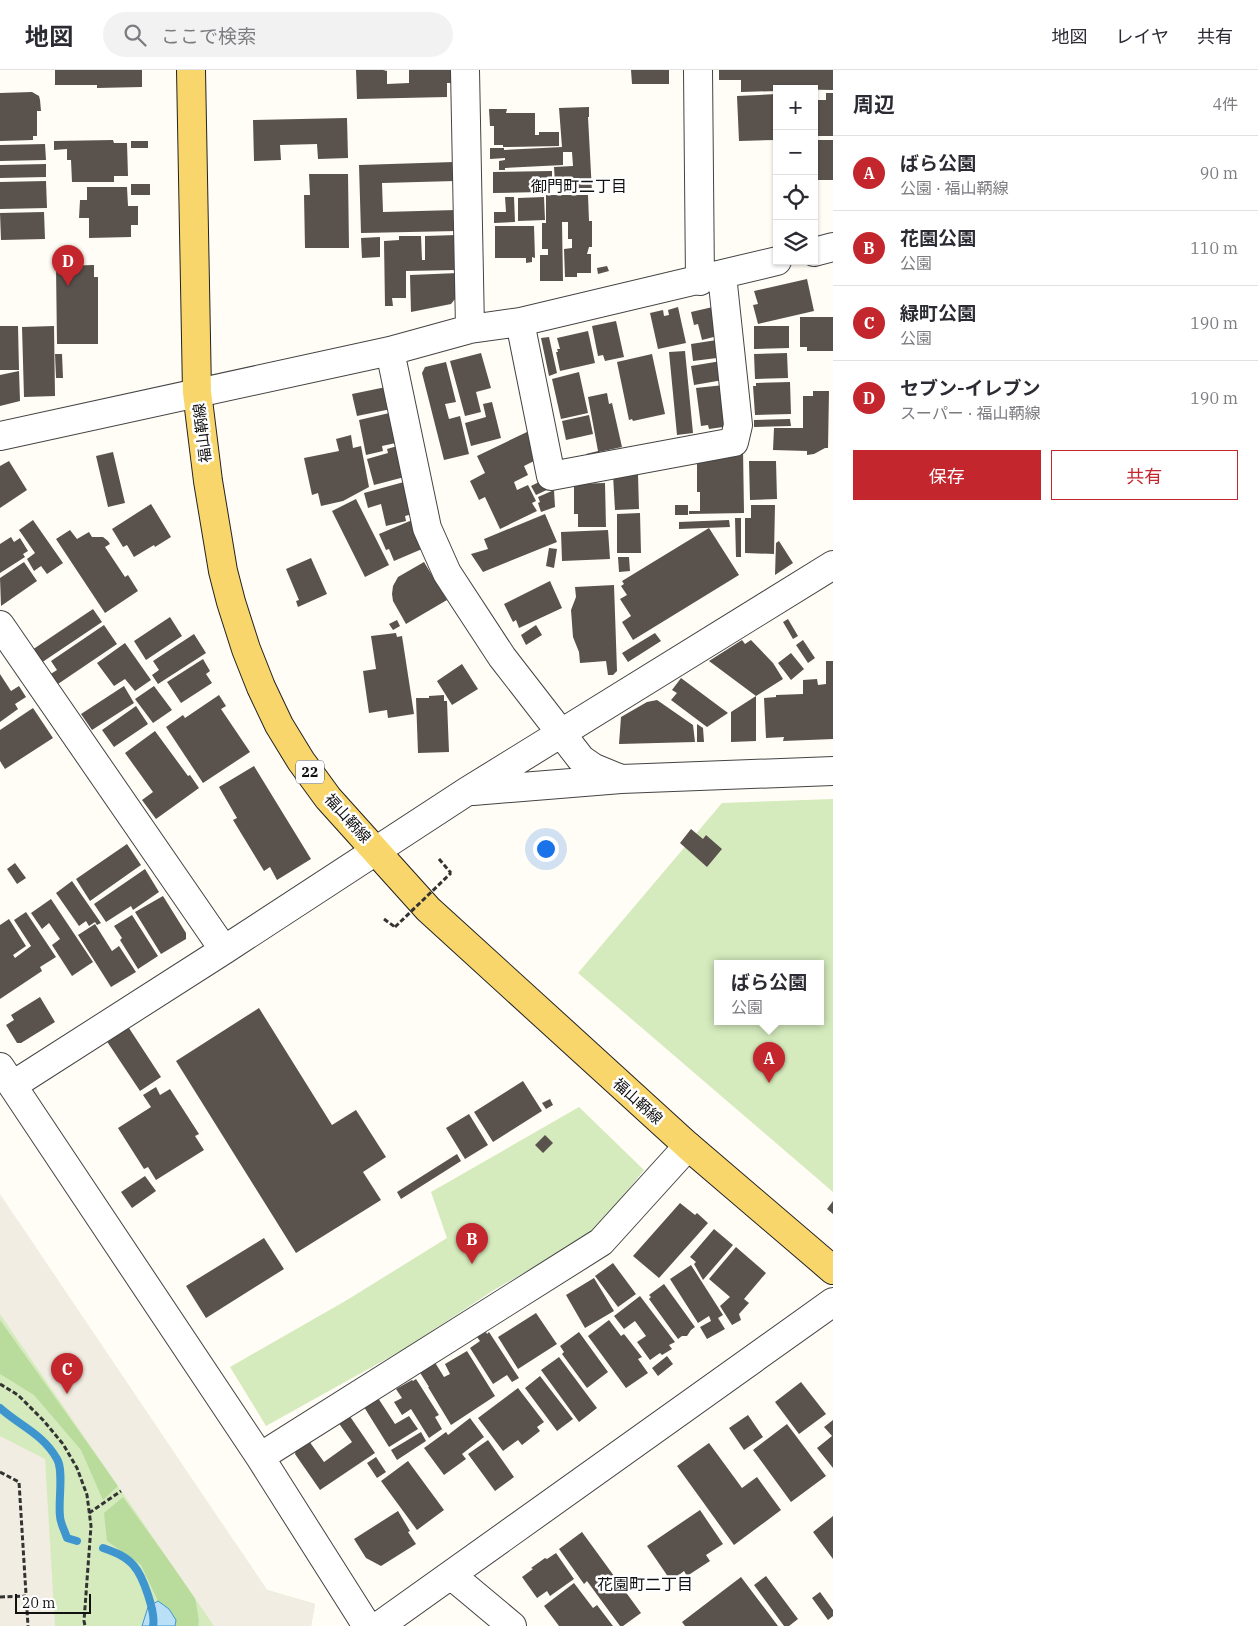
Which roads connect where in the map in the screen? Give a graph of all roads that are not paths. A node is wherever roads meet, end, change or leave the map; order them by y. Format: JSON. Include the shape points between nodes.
{"nodes":[{"id":1,"x":191,"y":70,"type":"edge"},
{"id":2,"x":465,"y":70,"type":"edge"},
{"id":3,"x":698,"y":70,"type":"edge"},
{"id":4,"x":833,"y":247,"type":"edge"},
{"id":5,"x":818,"y":251,"type":"edge"},
{"id":6,"x":773,"y":262,"type":"edge"},
{"id":7,"x":711,"y":278,"type":"junction"},
{"id":8,"x":520,"y":322,"type":"junction"},
{"id":9,"x":470,"y":329,"type":"junction"},
{"id":10,"x":390,"y":352,"type":"junction"},
{"id":11,"x":197,"y":392,"type":"junction"},
{"id":12,"x":0,"y":436,"type":"edge"},
{"id":13,"x":833,"y":565,"type":"edge"},
{"id":14,"x":0,"y":625,"type":"edge"},
{"id":15,"x":561,"y":734,"type":"junction"},
{"id":16,"x":833,"y":772,"type":"edge"},
{"id":17,"x":620,"y":779,"type":"junction"},
{"id":18,"x":466,"y":792,"type":"junction"},
{"id":19,"x":376,"y":850,"type":"junction"},
{"id":20,"x":224,"y":950,"type":"junction"},
{"id":21,"x":6,"y":1076,"type":"edge"},
{"id":22,"x":688,"y":1146,"type":"junction"},
{"id":23,"x":833,"y":1270,"type":"edge"},
{"id":24,"x":833,"y":1302,"type":"edge"},
{"id":25,"x":260,"y":1457,"type":"junction"},
{"id":26,"x":451,"y":1575,"type":"junction"},
{"id":27,"x":368,"y":1626,"type":"edge"},
{"id":28,"x":379,"y":1626,"type":"edge"},
{"id":29,"x":512,"y":1626,"type":"edge"}],
"edges":[{"from":1,"to":11,"type":"main road","name":"福山鞆線","number":"22"},
{"from":2,"to":9,"type":"street"},
{"from":3,"to":7,"type":"street"},
{"from":4,"to":5,"type":"street"},
{"from":6,"to":7,"type":"street"},
{"from":7,"to":8,"type":"street"},
{"from":7,"to":8,"type":"street","via":[[738,425],[734,442],[551,476]]},
{"from":8,"to":9,"type":"street"},
{"from":9,"to":10,"type":"street"},
{"from":10,"to":11,"type":"street"},
{"from":10,"to":15,"type":"street","via":[[427,528],[447,573],[502,657]]},
{"from":11,"to":12,"type":"street"},
{"from":11,"to":19,"type":"main road","name":"福山鞆線","number":"22","via":[[223,571],[246,649],[279,725],[301,760],[328,798]]},
{"from":13,"to":15,"type":"street"},
{"from":14,"to":20,"type":"street"},
{"from":15,"to":17,"type":"street","via":[[581,759]]},
{"from":15,"to":18,"type":"street"},
{"from":16,"to":17,"type":"street"},
{"from":17,"to":18,"type":"street"},
{"from":18,"to":19,"type":"street"},
{"from":19,"to":20,"type":"street"},
{"from":19,"to":22,"type":"main road","name":"福山鞆線","number":"22","via":[[428,909]]},
{"from":20,"to":21,"type":"street"},
{"from":21,"to":25,"type":"street"},
{"from":22,"to":23,"type":"main road","name":"福山鞆線","number":"22"},
{"from":22,"to":25,"type":"street","via":[[601,1242]]},
{"from":24,"to":26,"type":"street"},
{"from":25,"to":27,"type":"street"},
{"from":26,"to":28,"type":"street"},
{"from":26,"to":29,"type":"street"}]}
